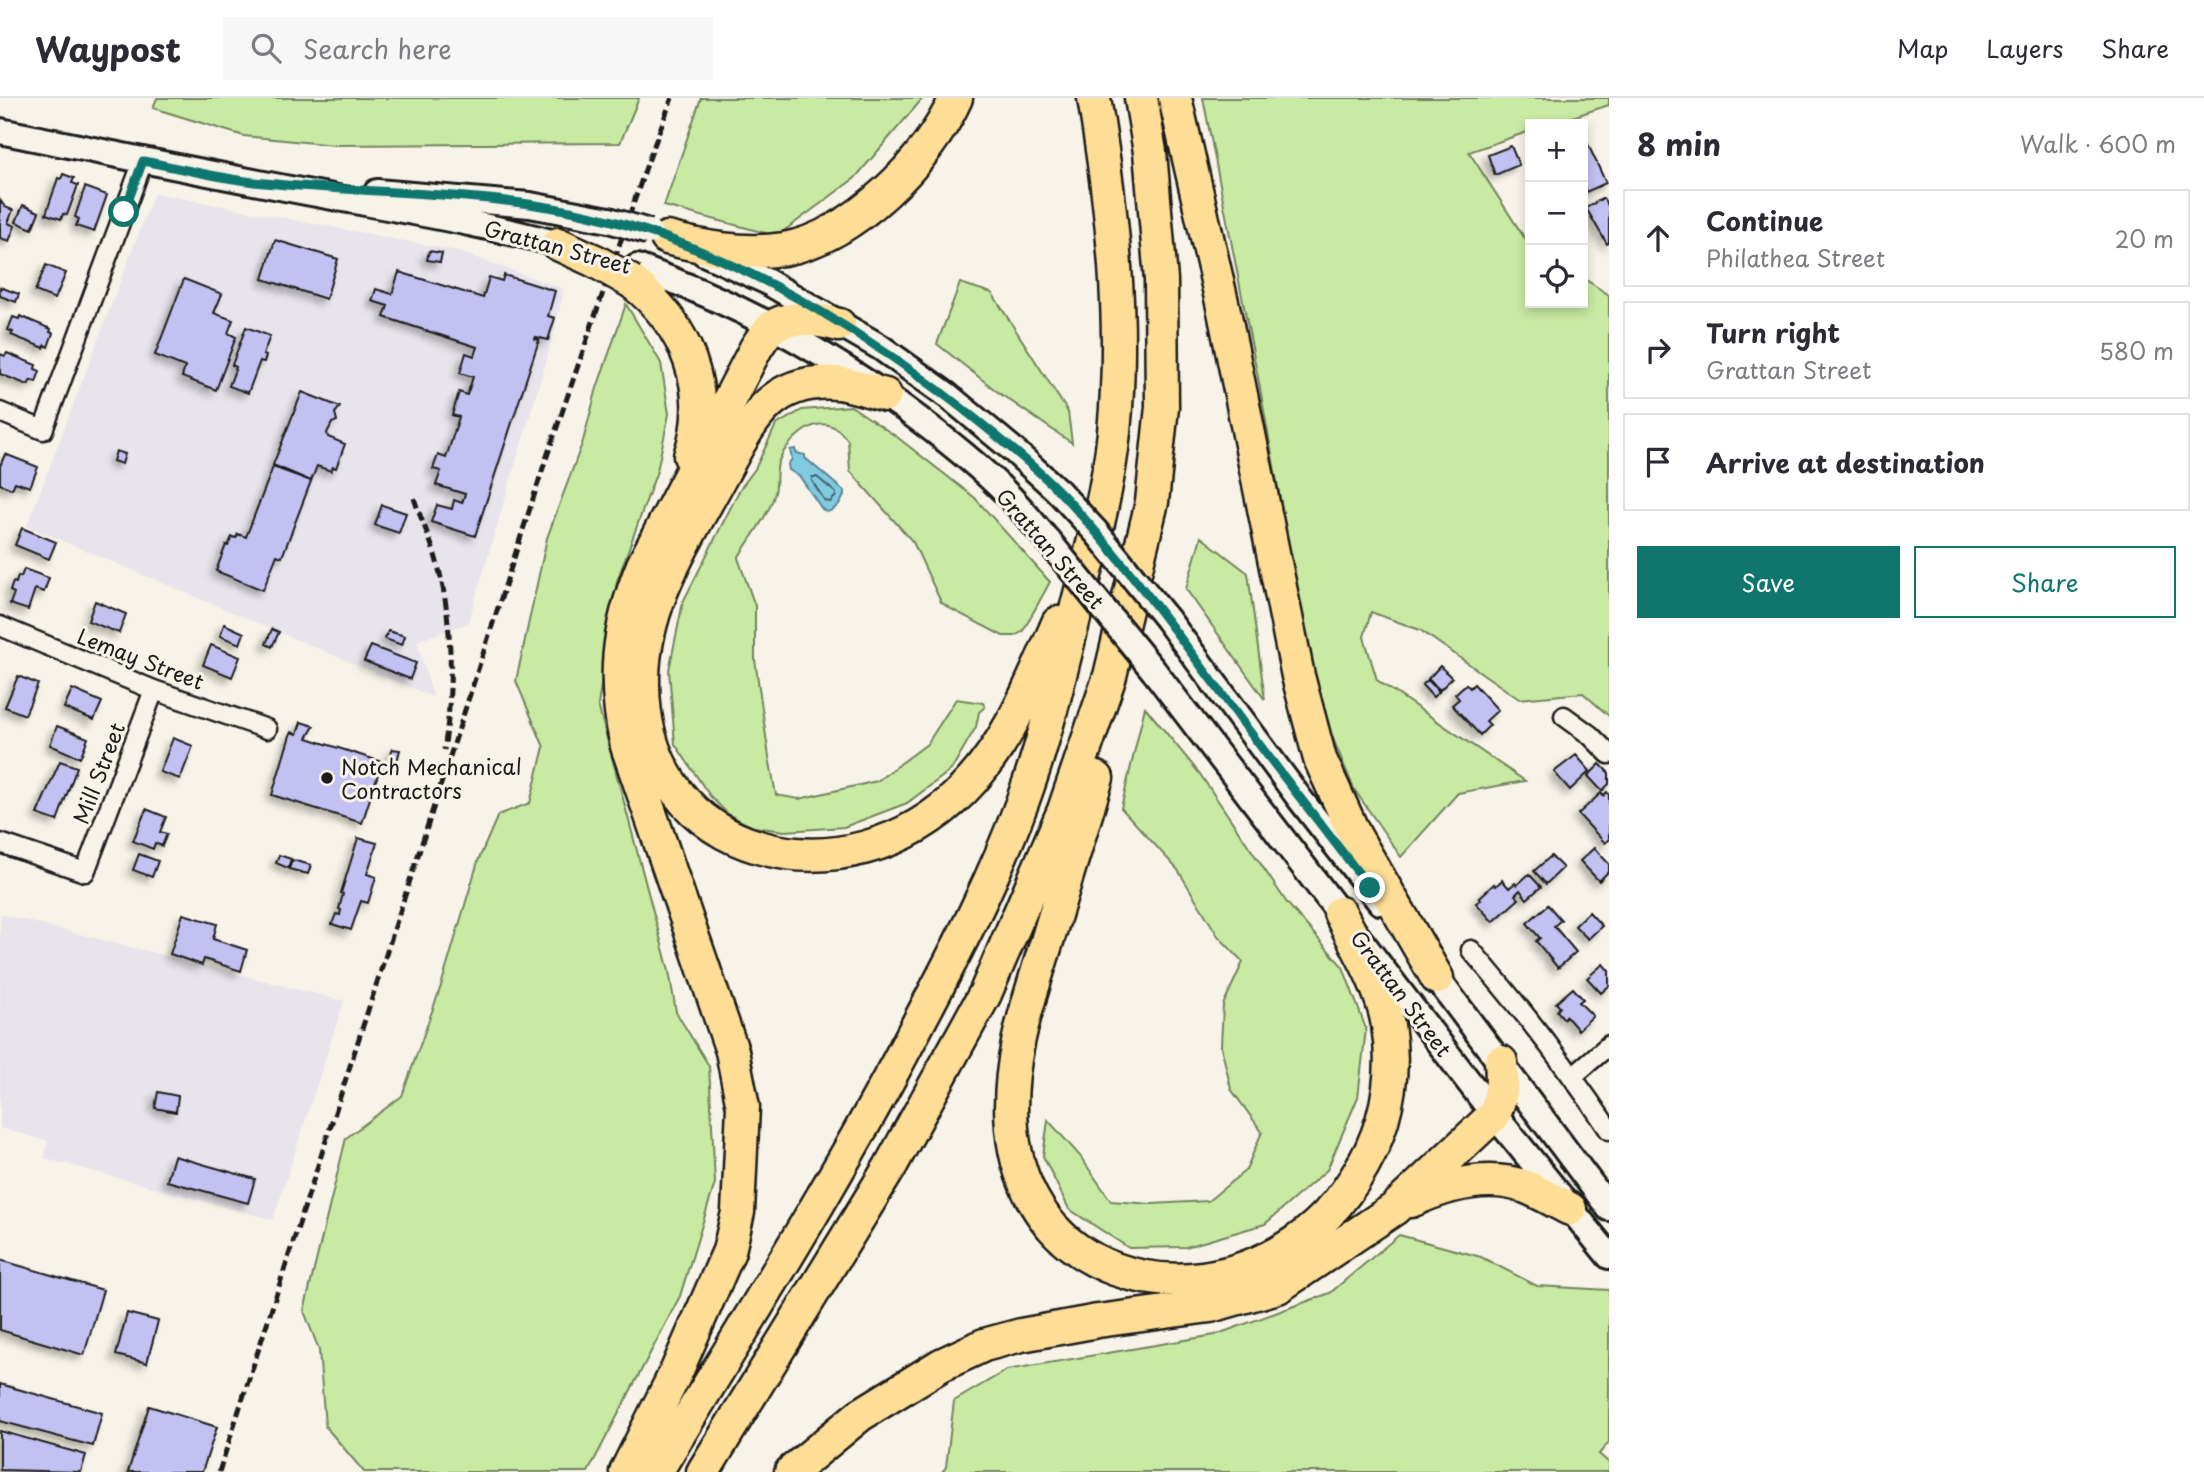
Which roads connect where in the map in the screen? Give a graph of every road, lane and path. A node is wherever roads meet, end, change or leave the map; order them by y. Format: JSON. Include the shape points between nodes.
{"nodes":[{"id":1,"x":956,"y":98,"type":"edge"},
{"id":2,"x":1094,"y":98,"type":"edge"},
{"id":3,"x":1141,"y":98,"type":"edge"},
{"id":4,"x":1175,"y":98,"type":"edge"},
{"id":5,"x":0,"y":117,"type":"edge"},
{"id":6,"x":0,"y":131,"type":"edge"},
{"id":7,"x":33,"y":136,"type":"junction"},
{"id":8,"x":143,"y":161,"type":"junction"},
{"id":9,"x":251,"y":182,"type":"junction"},
{"id":10,"x":658,"y":235,"type":"junction"},
{"id":11,"x":558,"y":244,"type":"joint"},
{"id":12,"x":635,"y":275,"type":"junction"},
{"id":13,"x":839,"y":324,"type":"junction"},
{"id":14,"x":773,"y":327,"type":"junction"},
{"id":15,"x":885,"y":395,"type":"junction"},
{"id":16,"x":0,"y":412,"type":"edge"},
{"id":17,"x":1106,"y":494,"type":"junction"},
{"id":18,"x":670,"y":510,"type":"junction"},
{"id":19,"x":1144,"y":542,"type":"junction"},
{"id":20,"x":0,"y":626,"type":"edge"},
{"id":21,"x":154,"y":690,"type":"junction"},
{"id":22,"x":1564,"y":716,"type":"dead end"},
{"id":23,"x":267,"y":729,"type":"dead end"},
{"id":24,"x":1609,"y":754,"type":"edge"},
{"id":25,"x":0,"y":843,"type":"edge"},
{"id":26,"x":1340,"y":913,"type":"junction"},
{"id":27,"x":1471,"y":950,"type":"dead end"},
{"id":28,"x":1437,"y":978,"type":"junction"},
{"id":29,"x":1609,"y":1045,"type":"edge"},
{"id":30,"x":1501,"y":1062,"type":"junction"},
{"id":31,"x":1573,"y":1076,"type":"junction"},
{"id":32,"x":1494,"y":1115,"type":"junction"},
{"id":33,"x":1609,"y":1130,"type":"edge"},
{"id":34,"x":1609,"y":1208,"type":"edge"},
{"id":35,"x":1394,"y":1209,"type":"junction"},
{"id":36,"x":1570,"y":1209,"type":"junction"},
{"id":37,"x":1609,"y":1256,"type":"edge"},
{"id":38,"x":626,"y":1472,"type":"edge"},
{"id":39,"x":656,"y":1472,"type":"edge"},
{"id":40,"x":703,"y":1472,"type":"edge"},
{"id":41,"x":791,"y":1472,"type":"edge"}],
"edges":[{"from":1,"to":10,"type":"highway","via":[[923,152],[876,202],[806,243],[784,249],[727,251]]},
{"from":2,"to":17,"type":"highway","via":[[1110,214],[1118,335],[1115,430]]},
{"from":3,"to":19,"type":"highway","via":[[1157,216],[1163,341],[1160,438]]},
{"from":4,"to":28,"type":"highway","via":[[1224,311],[1298,676],[1320,759],[1355,836]]},
{"from":5,"to":7,"type":"main road"},
{"from":6,"to":7,"type":"main road","name":"Grattan Street"},
{"from":7,"to":8,"type":"main road","name":"Grattan Street"},
{"from":8,"to":9,"type":"main road","name":"Grattan Street"},
{"from":8,"to":16,"type":"street","via":[[43,430]]},
{"from":9,"to":10,"type":"main road","name":"Grattan Street","bridge":true,"via":[[558,209]]},
{"from":9,"to":11,"type":"main road","name":"Grattan Street"},
{"from":10,"to":13,"type":"main road","name":"Grattan Street","via":[[766,281]]},
{"from":11,"to":12,"type":"highway","bridge":true},
{"from":12,"to":14,"type":"main road","name":"Grattan Street","via":[[692,287]]},
{"from":12,"to":18,"type":"highway","via":[[680,335],[697,386],[698,428]]},
{"from":13,"to":14,"type":"highway","via":[[810,318]]},
{"from":13,"to":28,"type":"main road","name":"Grattan Street","bridge":true,"via":[[947,395],[1058,491],[1167,620]]},
{"from":14,"to":15,"type":"main road","name":"Grattan Street"},
{"from":14,"to":18,"type":"highway","via":[[756,348]]},
{"from":15,"to":17,"type":"highway","via":[[839,383],[815,383],[795,387],[760,410],[682,546],[652,613],[642,681],[660,763],[676,790],[701,817],[746,844],[808,855],[863,849],[907,832],[963,790],[993,754],[1030,686],[1078,576]]},
{"from":15,"to":26,"type":"main road","name":"Grattan Street","bridge":true,"via":[[943,436],[1007,494],[1154,671]]},
{"from":17,"to":39,"type":"highway","via":[[1049,719],[992,875],[889,1082]]},
{"from":18,"to":38,"type":"highway","via":[[625,612],[617,662],[618,699],[627,746],[732,1051],[743,1107],[741,1175],[729,1251]]},
{"from":19,"to":26,"type":"highway","via":[[1113,725],[1014,1059],[1012,1127],[1021,1176],[1035,1206],[1070,1245],[1132,1275],[1164,1279],[1204,1276],[1249,1266],[1283,1250],[1334,1208],[1377,1137],[1391,1072],[1383,1003]]},
{"from":19,"to":40,"type":"highway","via":[[1090,739],[985,994],[890,1167]]},
{"from":20,"to":21,"type":"street","name":"Lemay Street"},
{"from":21,"to":23,"type":"street","name":"Lemay Street"},
{"from":21,"to":25,"type":"street","name":"Mill Street","via":[[85,872]]},
{"from":22,"to":24,"type":"street"},
{"from":26,"to":32,"type":"main road","name":"Grattan Street"},
{"from":27,"to":31,"type":"street"},
{"from":28,"to":30,"type":"main road","name":"Grattan Street"},
{"from":29,"to":31,"type":"street"},
{"from":30,"to":32,"type":"highway","via":[[1501,1098]]},
{"from":30,"to":34,"type":"main road","name":"Grattan Street"},
{"from":31,"to":33,"type":"street"},
{"from":32,"to":35,"type":"highway"},
{"from":32,"to":36,"type":"main road","name":"Grattan Street"},
{"from":35,"to":36,"type":"highway","via":[[1438,1189],[1490,1182],[1524,1186]]},
{"from":35,"to":41,"type":"highway","via":[[1278,1287],[1210,1306],[1098,1321],[984,1345],[860,1415]]},
{"from":36,"to":37,"type":"main road","name":"Grattan Street"}]}
